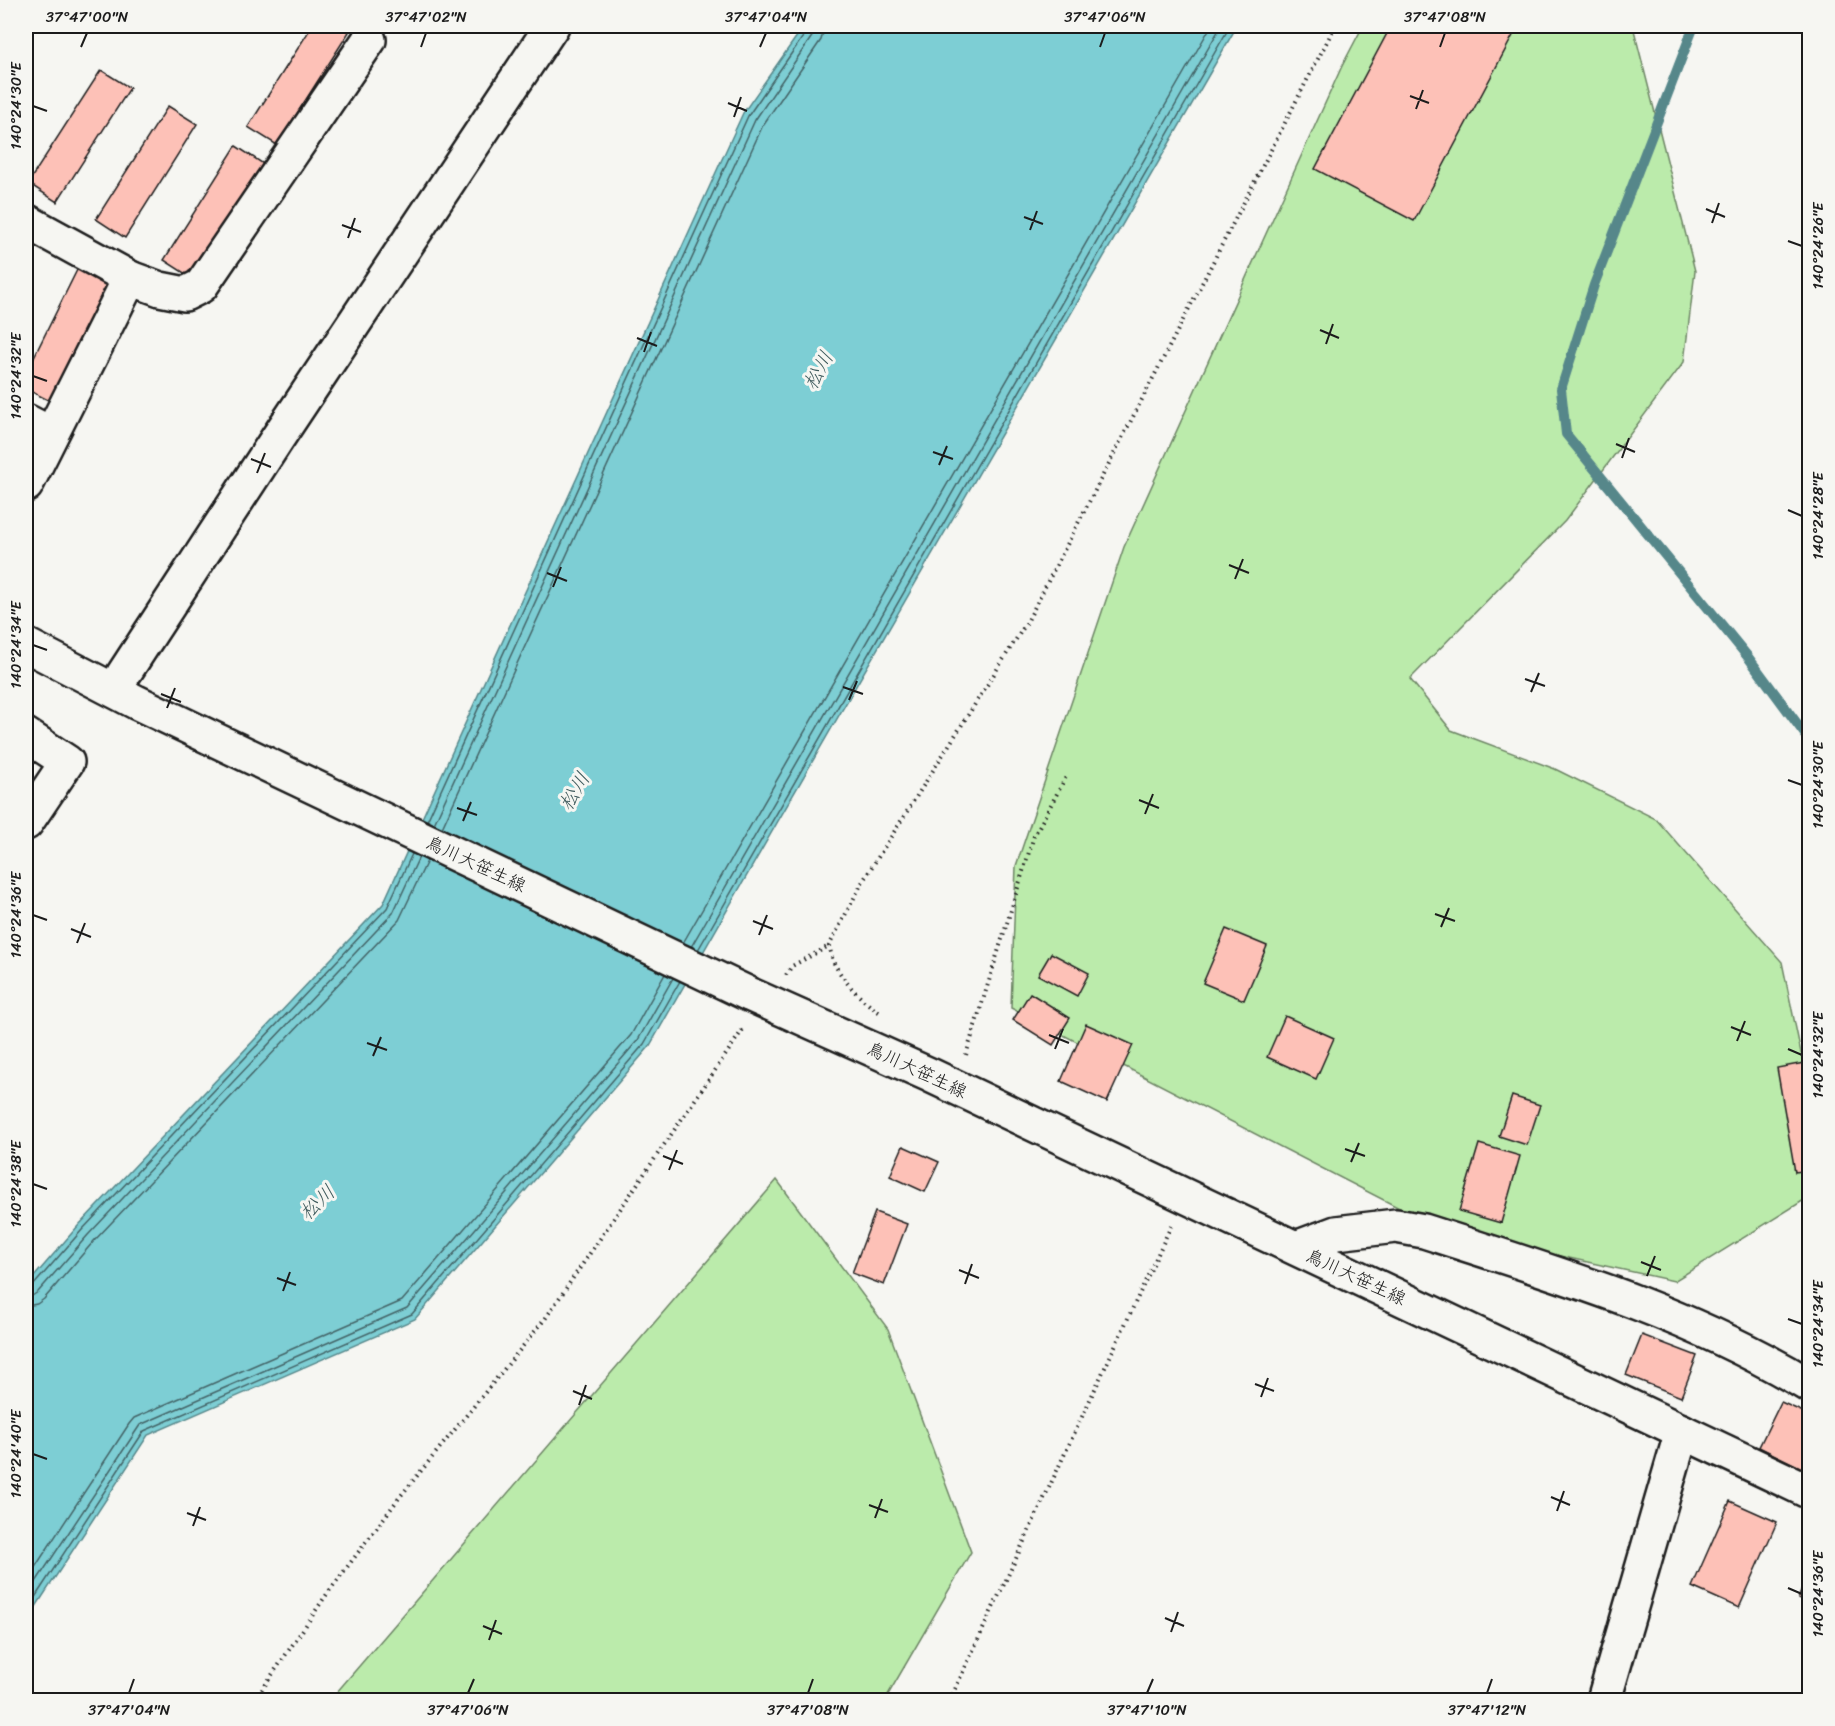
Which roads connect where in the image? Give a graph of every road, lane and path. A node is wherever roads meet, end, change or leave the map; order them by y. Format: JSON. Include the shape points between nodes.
{"nodes":[{"id":1,"x":552,"y":26,"type":"edge"},
{"id":2,"x":1335,"y":26,"type":"edge"},
{"id":3,"x":369,"y":40,"type":"dead end"},
{"id":4,"x":26,"y":221,"type":"edge"},
{"id":5,"x":130,"y":278,"type":"junction"},
{"id":6,"x":38,"y":427,"type":"edge"},
{"id":7,"x":26,"y":485,"type":"edge"},
{"id":8,"x":26,"y":645,"type":"edge"},
{"id":9,"x":130,"y":688,"type":"junction"},
{"id":10,"x":26,"y":735,"type":"edge"},
{"id":11,"x":1066,"y":777,"type":"dead end"},
{"id":12,"x":26,"y":823,"type":"edge"},
{"id":13,"x":830,"y":946,"type":"junction"},
{"id":14,"x":786,"y":975,"type":"dead end"},
{"id":15,"x":886,"y":1017,"type":"dead end"},
{"id":16,"x":745,"y":1027,"type":"dead end"},
{"id":17,"x":958,"y":1088,"type":"junction"},
{"id":18,"x":1185,"y":1196,"type":"junction"},
{"id":19,"x":1296,"y":1248,"type":"junction"},
{"id":20,"x":1809,"y":1386,"type":"edge"},
{"id":21,"x":1682,"y":1431,"type":"junction"},
{"id":22,"x":1809,"y":1492,"type":"edge"},
{"id":23,"x":255,"y":1701,"type":"edge"},
{"id":24,"x":950,"y":1701,"type":"edge"},
{"id":25,"x":1604,"y":1701,"type":"edge"}],
"edges":[{"from":1,"to":9,"type":"street","via":[[284,429]]},
{"from":2,"to":13,"type":"path","via":[[1027,622],[863,881]]},
{"from":3,"to":5,"type":"street","via":[[201,286],[185,294]]},
{"from":4,"to":5,"type":"street"},
{"from":5,"to":6,"type":"street"},
{"from":6,"to":7,"type":"street"},
{"from":8,"to":9,"type":"street","name":"鳥川大笹生線"},
{"from":9,"to":17,"type":"street","name":"鳥川大笹生線","via":[[751,995]]},
{"from":10,"to":12,"type":"street","via":[[67,762]]},
{"from":11,"to":17,"type":"path","via":[[1034,836]]},
{"from":13,"to":14,"type":"path","via":[[792,966]]},
{"from":13,"to":15,"type":"path","via":[[834,964],[851,987]]},
{"from":16,"to":23,"type":"path","via":[[545,1319],[399,1498],[327,1594]]},
{"from":17,"to":18,"type":"street","name":"鳥川大笹生線"},
{"from":18,"to":19,"type":"street","name":"鳥川大笹生線"},
{"from":18,"to":24,"type":"path"},
{"from":19,"to":20,"type":"street","via":[[1336,1233],[1396,1226],[1424,1231],[1654,1309],[1706,1330]]},
{"from":19,"to":21,"type":"street","name":"鳥川大笹生線"},
{"from":21,"to":22,"type":"street","name":"鳥川大笹生線"},
{"from":21,"to":25,"type":"street"}]}
